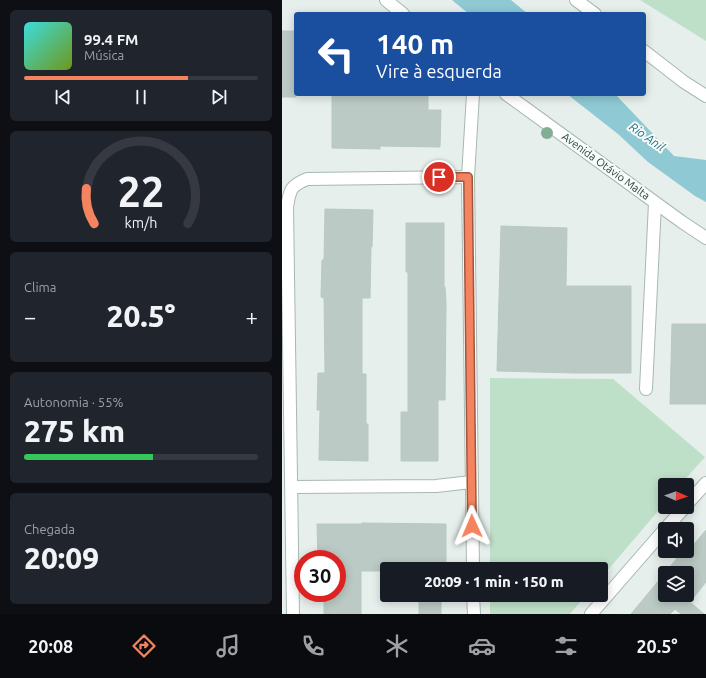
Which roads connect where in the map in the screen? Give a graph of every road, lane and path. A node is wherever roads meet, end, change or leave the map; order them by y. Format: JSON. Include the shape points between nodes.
{"nodes":[{"id":1,"x":386,"y":0,"type":"edge"},
{"id":2,"x":576,"y":0,"type":"edge"},
{"id":3,"x":401,"y":12,"type":"edge"},
{"id":4,"x":592,"y":12,"type":"edge"},
{"id":5,"x":646,"y":53,"type":"edge"},
{"id":6,"x":472,"y":96,"type":"edge"},
{"id":7,"x":509,"y":96,"type":"edge"},
{"id":8,"x":706,"y":96,"type":"edge"},
{"id":9,"x":468,"y":177,"type":"junction"},
{"id":10,"x":656,"y":203,"type":"junction"},
{"id":11,"x":706,"y":238,"type":"edge"},
{"id":12,"x":646,"y":389,"type":"dead end"},
{"id":13,"x":471,"y":482,"type":"junction"},
{"id":14,"x":706,"y":483,"type":"edge"},
{"id":15,"x":292,"y":487,"type":"junction"},
{"id":16,"x":694,"y":496,"type":"edge"},
{"id":17,"x":679,"y":514,"type":"edge"},
{"id":18,"x":671,"y":522,"type":"edge"},
{"id":19,"x":658,"y":537,"type":"edge"},
{"id":20,"x":473,"y":562,"type":"edge"},
{"id":21,"x":473,"y":602,"type":"edge"},
{"id":22,"x":293,"y":614,"type":"edge"},
{"id":23,"x":474,"y":614,"type":"edge"},
{"id":24,"x":590,"y":614,"type":"edge"}],
"edges":[{"from":1,"to":3,"type":"street"},
{"from":2,"to":4,"type":"street"},
{"from":5,"to":8,"type":"street"},
{"from":6,"to":9,"type":"street"},
{"from":7,"to":10,"type":"street","name":"Avenida Otávio Malta"},
{"from":9,"to":13,"type":"street"},
{"from":9,"to":15,"type":"street","via":[[307,179],[296,184],[290,191],[287,207]]},
{"from":10,"to":11,"type":"street","name":"Avenida Otávio Malta"},
{"from":10,"to":12,"type":"street"},
{"from":13,"to":15,"type":"street","via":[[436,486]]},
{"from":13,"to":20,"type":"street"},
{"from":14,"to":16,"type":"street"},
{"from":15,"to":22,"type":"street"},
{"from":17,"to":18,"type":"street"},
{"from":19,"to":24,"type":"street"},
{"from":21,"to":23,"type":"street"}]}
